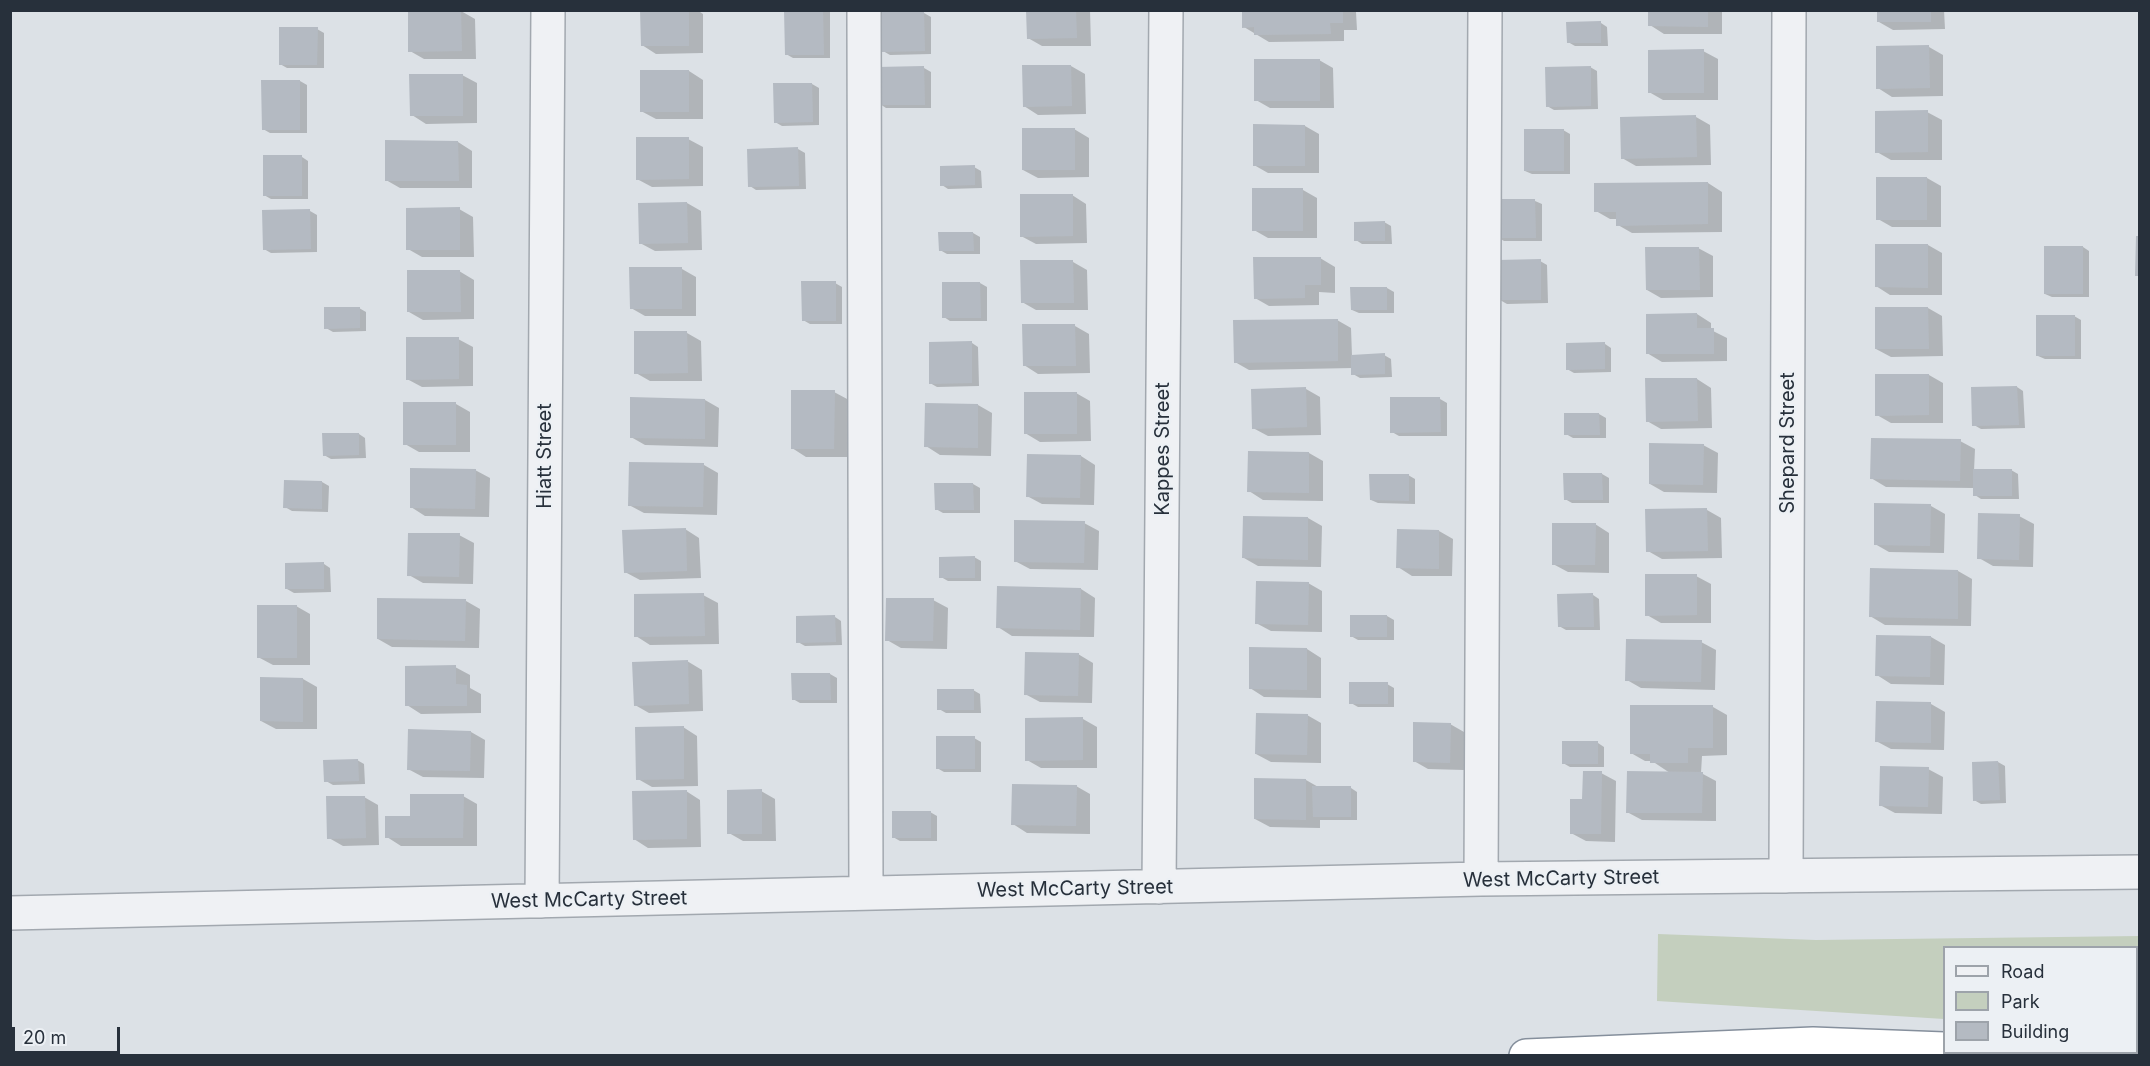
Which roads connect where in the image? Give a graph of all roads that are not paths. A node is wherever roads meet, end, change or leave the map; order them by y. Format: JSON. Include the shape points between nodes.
{"nodes":[{"id":1,"x":548,"y":10,"type":"edge"},
{"id":2,"x":864,"y":10,"type":"edge"},
{"id":3,"x":1166,"y":10,"type":"edge"},
{"id":4,"x":1485,"y":10,"type":"edge"},
{"id":5,"x":1789,"y":10,"type":"edge"},
{"id":6,"x":2139,"y":872,"type":"edge"},
{"id":7,"x":1786,"y":876,"type":"junction"},
{"id":8,"x":1481,"y":879,"type":"junction"},
{"id":9,"x":1159,"y":887,"type":"junction"},
{"id":10,"x":866,"y":893,"type":"junction"},
{"id":11,"x":542,"y":901,"type":"junction"},
{"id":12,"x":10,"y":913,"type":"edge"},
{"id":13,"x":1943,"y":1049,"type":"edge"},
{"id":14,"x":2050,"y":1054,"type":"edge"},
{"id":15,"x":1526,"y":1056,"type":"edge"},
{"id":16,"x":2092,"y":1056,"type":"edge"}],
"edges":[{"from":1,"to":11,"type":"street","name":"Hiatt Street"},
{"from":2,"to":10,"type":"street"},
{"from":3,"to":9,"type":"street","name":"Kappes Street"},
{"from":4,"to":8,"type":"street"},
{"from":5,"to":7,"type":"street","name":"Shepard Street"},
{"from":6,"to":7,"type":"street","name":"West McCarty Street"},
{"from":7,"to":8,"type":"street","name":"West McCarty Street"},
{"from":8,"to":9,"type":"street","name":"West McCarty Street"},
{"from":9,"to":10,"type":"street","name":"West McCarty Street"},
{"from":10,"to":11,"type":"street","name":"West McCarty Street"},
{"from":11,"to":12,"type":"street","name":"West McCarty Street"},
{"from":13,"to":15,"type":"highway","via":[[1813,1044]]},
{"from":14,"to":16,"type":"highway"}]}
